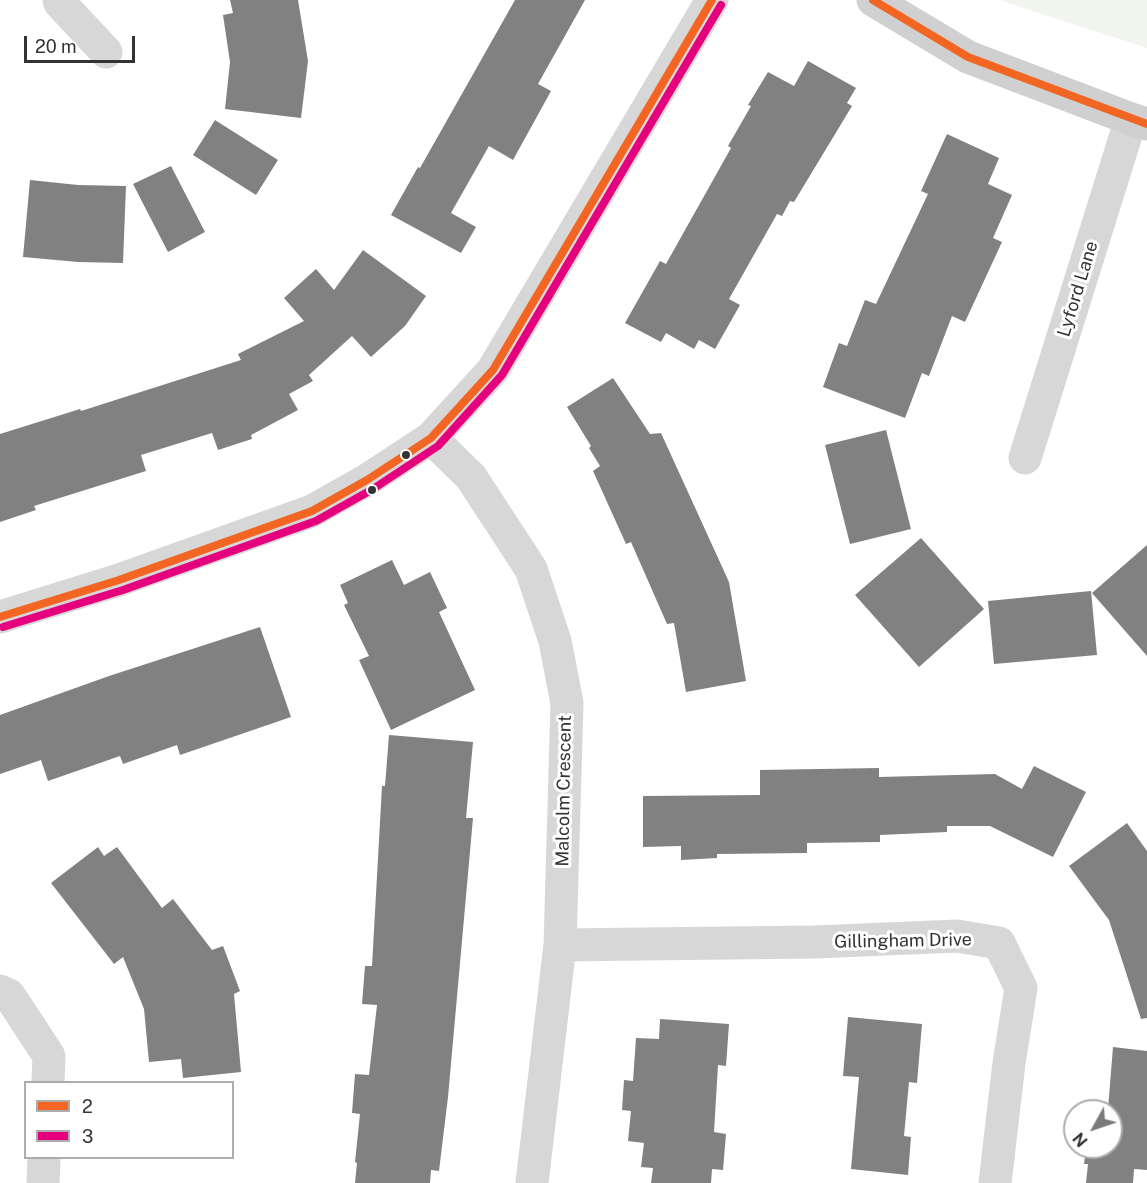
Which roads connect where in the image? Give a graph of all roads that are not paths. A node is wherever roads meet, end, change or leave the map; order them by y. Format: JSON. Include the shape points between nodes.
{"nodes":[{"id":1,"x":59,"y":0,"type":"edge"},
{"id":2,"x":712,"y":0,"type":"edge"},
{"id":3,"x":873,"y":0,"type":"edge"},
{"id":4,"x":106,"y":52,"type":"dead end"},
{"id":5,"x":1139,"y":122,"type":"edge"},
{"id":6,"x":431,"y":438,"type":"junction"},
{"id":7,"x":1025,"y":458,"type":"dead end"},
{"id":8,"x":0,"y":617,"type":"edge"},
{"id":9,"x":560,"y":945,"type":"junction"},
{"id":10,"x":0,"y":991,"type":"edge"},
{"id":11,"x":48,"y":1081,"type":"edge"},
{"id":12,"x":44,"y":1159,"type":"edge"},
{"id":13,"x":43,"y":1183,"type":"edge"},
{"id":14,"x":532,"y":1183,"type":"edge"},
{"id":15,"x":995,"y":1183,"type":"edge"}],
"edges":[{"from":1,"to":4,"type":"street"},
{"from":2,"to":6,"type":"street","via":[[493,370]]},
{"from":3,"to":5,"type":"street","via":[[968,57]]},
{"from":5,"to":7,"type":"street","name":"Lyford Lane"},
{"from":6,"to":8,"type":"street","via":[[312,512]]},
{"from":6,"to":9,"type":"street","name":"Malcolm Crescent","via":[[471,477],[531,569],[555,641],[567,703]]},
{"from":9,"to":14,"type":"street","name":"Malcolm Crescent"},
{"from":9,"to":15,"type":"street","name":"Gillingham Drive","via":[[957,936],[999,943],[1021,988]]},
{"from":10,"to":11,"type":"street","via":[[9,995],[49,1056]]},
{"from":12,"to":13,"type":"street"}]}
